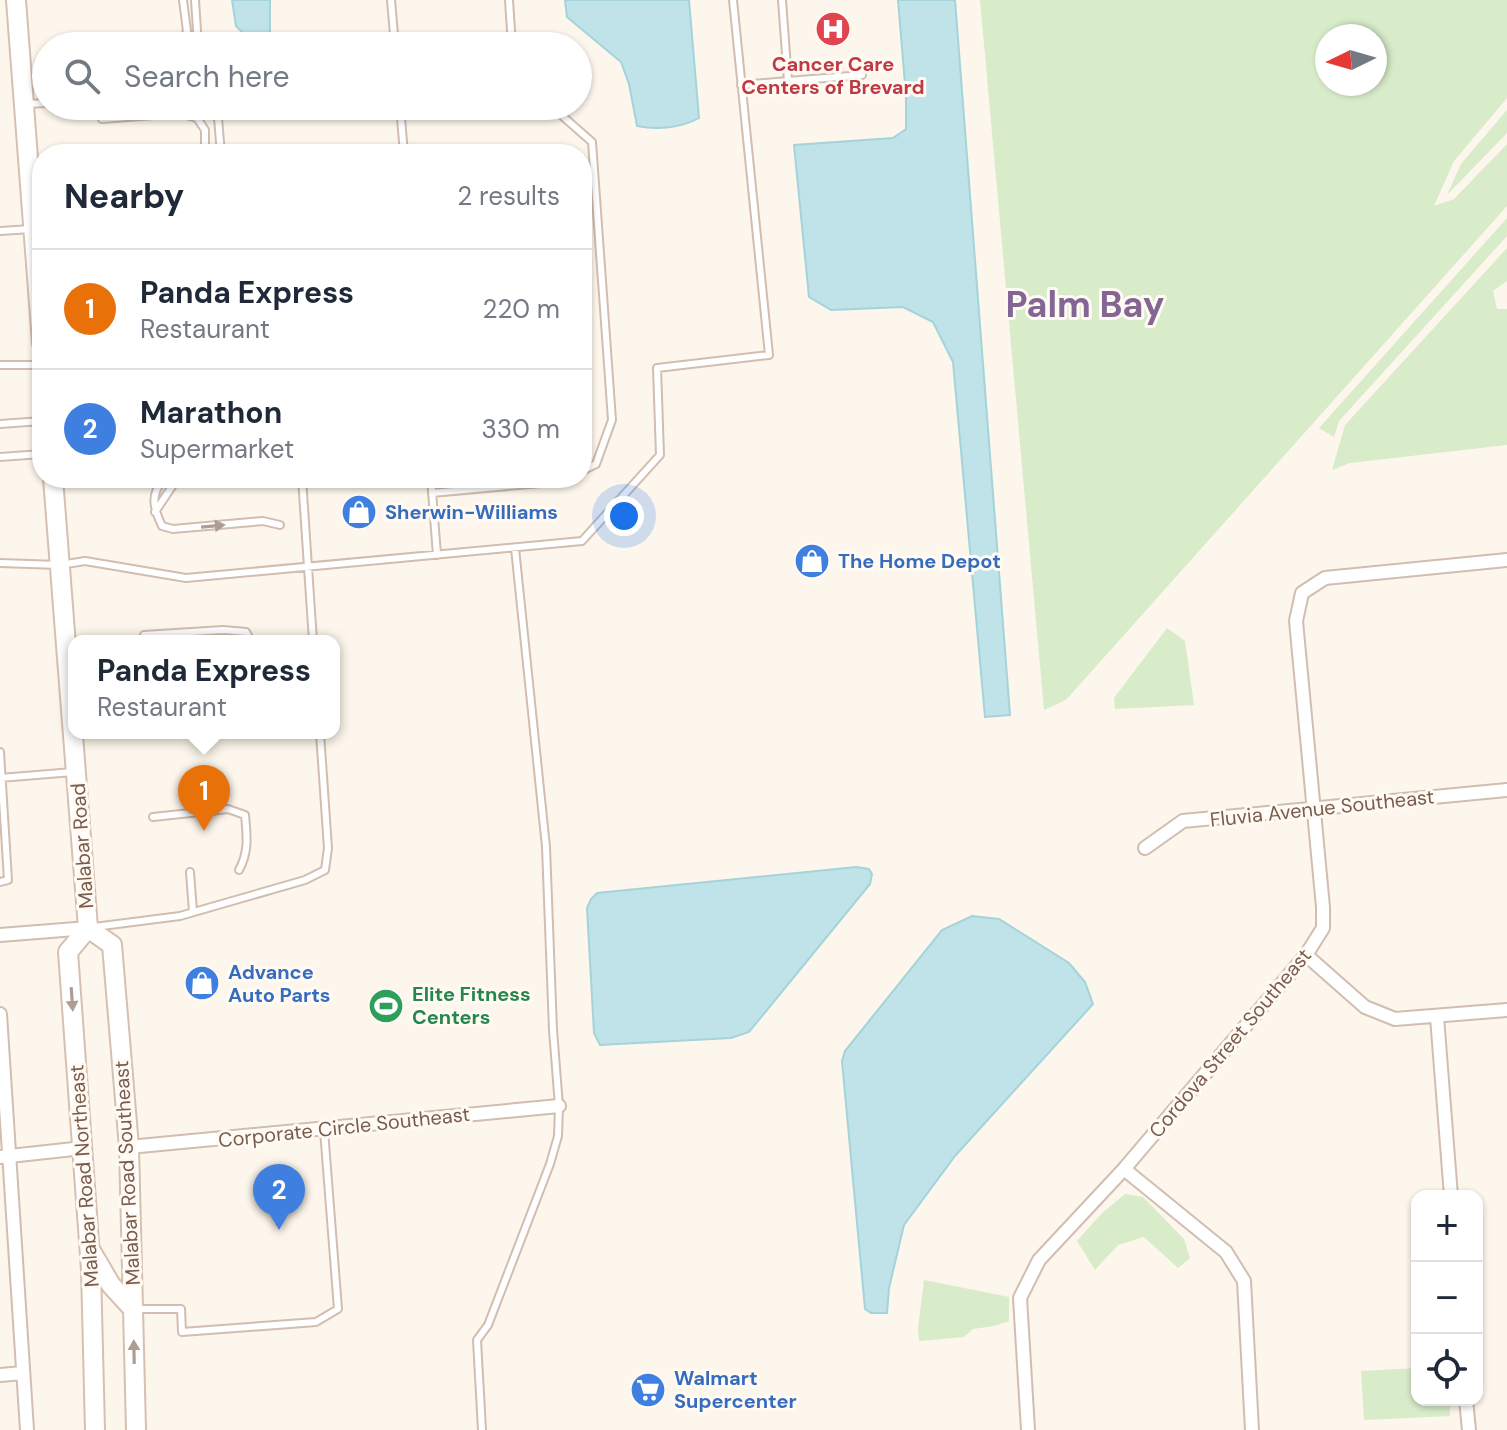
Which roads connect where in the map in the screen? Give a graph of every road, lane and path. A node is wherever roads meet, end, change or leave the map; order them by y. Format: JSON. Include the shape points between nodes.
{"nodes":[{"id":1,"x":16,"y":0,"type":"edge"},
{"id":2,"x":183,"y":0,"type":"edge"},
{"id":3,"x":195,"y":0,"type":"edge"},
{"id":4,"x":391,"y":0,"type":"edge"},
{"id":5,"x":509,"y":0,"type":"edge"},
{"id":6,"x":733,"y":0,"type":"edge"},
{"id":7,"x":782,"y":0,"type":"edge"},
{"id":8,"x":187,"y":32,"type":"edge"},
{"id":9,"x":197,"y":32,"type":"edge"},
{"id":10,"x":394,"y":32,"type":"edge"},
{"id":11,"x":511,"y":32,"type":"edge"},
{"id":12,"x":862,"y":75,"type":"dead end"},
{"id":13,"x":788,"y":81,"type":"junction"},
{"id":14,"x":741,"y":85,"type":"junction"},
{"id":15,"x":24,"y":104,"type":"junction"},
{"id":16,"x":32,"y":104,"type":"edge"},
{"id":17,"x":198,"y":120,"type":"edge"},
{"id":18,"x":218,"y":120,"type":"edge"},
{"id":19,"x":401,"y":120,"type":"edge"},
{"id":20,"x":567,"y":120,"type":"edge"},
{"id":21,"x":205,"y":144,"type":"edge"},
{"id":22,"x":220,"y":144,"type":"edge"},
{"id":23,"x":403,"y":144,"type":"edge"},
{"id":24,"x":32,"y":215,"type":"edge"},
{"id":25,"x":32,"y":229,"type":"edge"},
{"id":26,"x":0,"y":231,"type":"edge"},
{"id":27,"x":0,"y":365,"type":"edge"},
{"id":28,"x":32,"y":365,"type":"edge"},
{"id":29,"x":32,"y":422,"type":"edge"},
{"id":30,"x":0,"y":424,"type":"edge"},
{"id":31,"x":32,"y":455,"type":"edge"},
{"id":32,"x":0,"y":457,"type":"edge"},
{"id":33,"x":592,"y":466,"type":"edge"},
{"id":34,"x":54,"y":488,"type":"edge"},
{"id":35,"x":156,"y":488,"type":"edge"},
{"id":36,"x":171,"y":488,"type":"edge"},
{"id":37,"x":303,"y":488,"type":"edge"},
{"id":38,"x":432,"y":488,"type":"edge"},
{"id":39,"x":487,"y":488,"type":"edge"},
{"id":40,"x":432,"y":493,"type":"junction"},
{"id":41,"x":155,"y":512,"type":"junction"},
{"id":42,"x":280,"y":525,"type":"dead end"},
{"id":43,"x":515,"y":548,"type":"junction"},
{"id":44,"x":437,"y":555,"type":"junction"},
{"id":45,"x":1507,"y":560,"type":"edge"},
{"id":46,"x":0,"y":563,"type":"edge"},
{"id":47,"x":60,"y":565,"type":"junction"},
{"id":48,"x":307,"y":567,"type":"junction"},
{"id":49,"x":144,"y":635,"type":"dead end"},
{"id":50,"x":248,"y":635,"type":"edge"},
{"id":51,"x":313,"y":635,"type":"edge"},
{"id":52,"x":68,"y":668,"type":"edge"},
{"id":53,"x":74,"y":739,"type":"edge"},
{"id":54,"x":320,"y":739,"type":"edge"},
{"id":55,"x":0,"y":752,"type":"edge"},
{"id":56,"x":76,"y":771,"type":"junction"},
{"id":57,"x":1,"y":778,"type":"edge"},
{"id":58,"x":1507,"y":790,"type":"edge"},
{"id":59,"x":1312,"y":808,"type":"junction"},
{"id":60,"x":153,"y":817,"type":"dead end"},
{"id":61,"x":1145,"y":848,"type":"dead end"},
{"id":62,"x":239,"y":870,"type":"dead end"},
{"id":63,"x":190,"y":872,"type":"dead end"},
{"id":64,"x":0,"y":882,"type":"edge"},
{"id":65,"x":193,"y":912,"type":"junction"},
{"id":66,"x":88,"y":928,"type":"junction"},
{"id":67,"x":0,"y":935,"type":"edge"},
{"id":68,"x":1306,"y":955,"type":"junction"},
{"id":69,"x":1507,"y":1010,"type":"edge"},
{"id":70,"x":0,"y":1014,"type":"edge"},
{"id":71,"x":1437,"y":1017,"type":"junction"},
{"id":72,"x":559,"y":1106,"type":"junction"},
{"id":73,"x":324,"y":1130,"type":"junction"},
{"id":74,"x":129,"y":1147,"type":"junction"},
{"id":75,"x":83,"y":1148,"type":"junction"},
{"id":76,"x":6,"y":1156,"type":"edge"},
{"id":77,"x":1124,"y":1169,"type":"junction"},
{"id":78,"x":1451,"y":1190,"type":"edge"},
{"id":79,"x":90,"y":1249,"type":"junction"},
{"id":80,"x":133,"y":1309,"type":"junction"},
{"id":81,"x":23,"y":1373,"type":"junction"},
{"id":82,"x":0,"y":1375,"type":"edge"},
{"id":83,"x":1467,"y":1406,"type":"edge"},
{"id":84,"x":27,"y":1430,"type":"edge"},
{"id":85,"x":95,"y":1430,"type":"edge"},
{"id":86,"x":136,"y":1430,"type":"edge"},
{"id":87,"x":482,"y":1430,"type":"edge"},
{"id":88,"x":1028,"y":1430,"type":"edge"},
{"id":89,"x":1252,"y":1430,"type":"edge"},
{"id":90,"x":1469,"y":1430,"type":"edge"}],
"edges":[{"from":1,"to":15,"type":"main road"},
{"from":2,"to":8,"type":"lane"},
{"from":3,"to":9,"type":"lane"},
{"from":4,"to":10,"type":"lane"},
{"from":5,"to":11,"type":"lane"},
{"from":6,"to":14,"type":"lane"},
{"from":7,"to":13,"type":"lane"},
{"from":12,"to":13,"type":"lane"},
{"from":13,"to":14,"type":"lane"},
{"from":14,"to":43,"type":"lane","via":[[769,355],[657,368],[660,455],[582,541]]},
{"from":15,"to":16,"type":"lane"},
{"from":15,"to":24,"type":"main road"},
{"from":17,"to":21,"type":"lane"},
{"from":18,"to":22,"type":"lane"},
{"from":19,"to":23,"type":"lane"},
{"from":20,"to":33,"type":"lane","via":[[592,142],[612,420]]},
{"from":25,"to":26,"type":"lane"},
{"from":27,"to":28,"type":"lane"},
{"from":29,"to":30,"type":"lane"},
{"from":31,"to":32,"type":"lane"},
{"from":34,"to":47,"type":"main road","name":"Malabar Road"},
{"from":35,"to":41,"type":"lane"},
{"from":36,"to":41,"type":"lane"},
{"from":37,"to":48,"type":"lane"},
{"from":38,"to":40,"type":"lane"},
{"from":39,"to":40,"type":"lane"},
{"from":40,"to":44,"type":"lane"},
{"from":41,"to":42,"type":"lane","one_way":true,"via":[[162,526],[173,529],[263,521]]},
{"from":43,"to":44,"type":"lane"},
{"from":43,"to":72,"type":"lane","via":[[546,847]]},
{"from":44,"to":48,"type":"lane"},
{"from":45,"to":59,"type":"street","name":"Cordova Street Southeast","via":[[1325,578],[1302,593],[1296,621]]},
{"from":46,"to":47,"type":"lane"},
{"from":47,"to":48,"type":"lane","via":[[85,561],[186,578]]},
{"from":47,"to":52,"type":"main road","name":"Malabar Road"},
{"from":48,"to":51,"type":"lane"},
{"from":49,"to":50,"type":"lane","via":[[223,630]]},
{"from":53,"to":56,"type":"main road","name":"Malabar Road"},
{"from":54,"to":65,"type":"lane","via":[[325,870]]},
{"from":55,"to":57,"type":"lane"},
{"from":56,"to":57,"type":"lane"},
{"from":56,"to":66,"type":"main road","name":"Malabar Road"},
{"from":57,"to":64,"type":"lane","via":[[8,880]]},
{"from":58,"to":59,"type":"street","name":"Fluvia Avenue Southeast"},
{"from":59,"to":61,"type":"street","name":"Fluvia Avenue Southeast","via":[[1183,821]]},
{"from":59,"to":68,"type":"street","name":"Cordova Street Southeast","via":[[1323,928]]},
{"from":60,"to":62,"type":"lane","via":[[228,809],[245,815],[247,842]]},
{"from":63,"to":65,"type":"lane"},
{"from":65,"to":66,"type":"lane"},
{"from":66,"to":67,"type":"street"},
{"from":66,"to":74,"type":"main road","name":"Malabar Road Southeast","via":[[112,945]]},
{"from":66,"to":75,"type":"main road","name":"Malabar Road Northeast","one_way":true,"via":[[68,952]]},
{"from":68,"to":71,"type":"street","via":[[1365,1007],[1395,1019]]},
{"from":68,"to":77,"type":"street","name":"Cordova Street Southeast"},
{"from":69,"to":71,"type":"street"},
{"from":70,"to":76,"type":"street"},
{"from":71,"to":78,"type":"street"},
{"from":72,"to":73,"type":"street","name":"Corporate Circle Southeast"},
{"from":72,"to":87,"type":"lane","via":[[550,1164],[488,1325],[477,1340]]},
{"from":73,"to":74,"type":"street","name":"Corporate Circle Southeast"},
{"from":73,"to":80,"type":"lane","via":[[338,1309],[316,1322],[182,1332],[181,1309]]},
{"from":74,"to":80,"type":"main road","name":"Malabar Road Southeast"},
{"from":75,"to":76,"type":"street"},
{"from":75,"to":79,"type":"main road","name":"Malabar Road Northeast"},
{"from":76,"to":81,"type":"street"},
{"from":77,"to":88,"type":"street","name":"Cordova Street Southeast","via":[[1039,1260],[1020,1298]]},
{"from":77,"to":89,"type":"street","via":[[1226,1252],[1244,1281]]},
{"from":79,"to":80,"type":"main road"},
{"from":79,"to":85,"type":"main road","name":"Malabar Road Northeast"},
{"from":86,"to":80,"type":"main road","name":"Malabar Road Southeast","one_way":true},
{"from":81,"to":82,"type":"street"},
{"from":81,"to":84,"type":"street"},
{"from":83,"to":90,"type":"street"}]}
